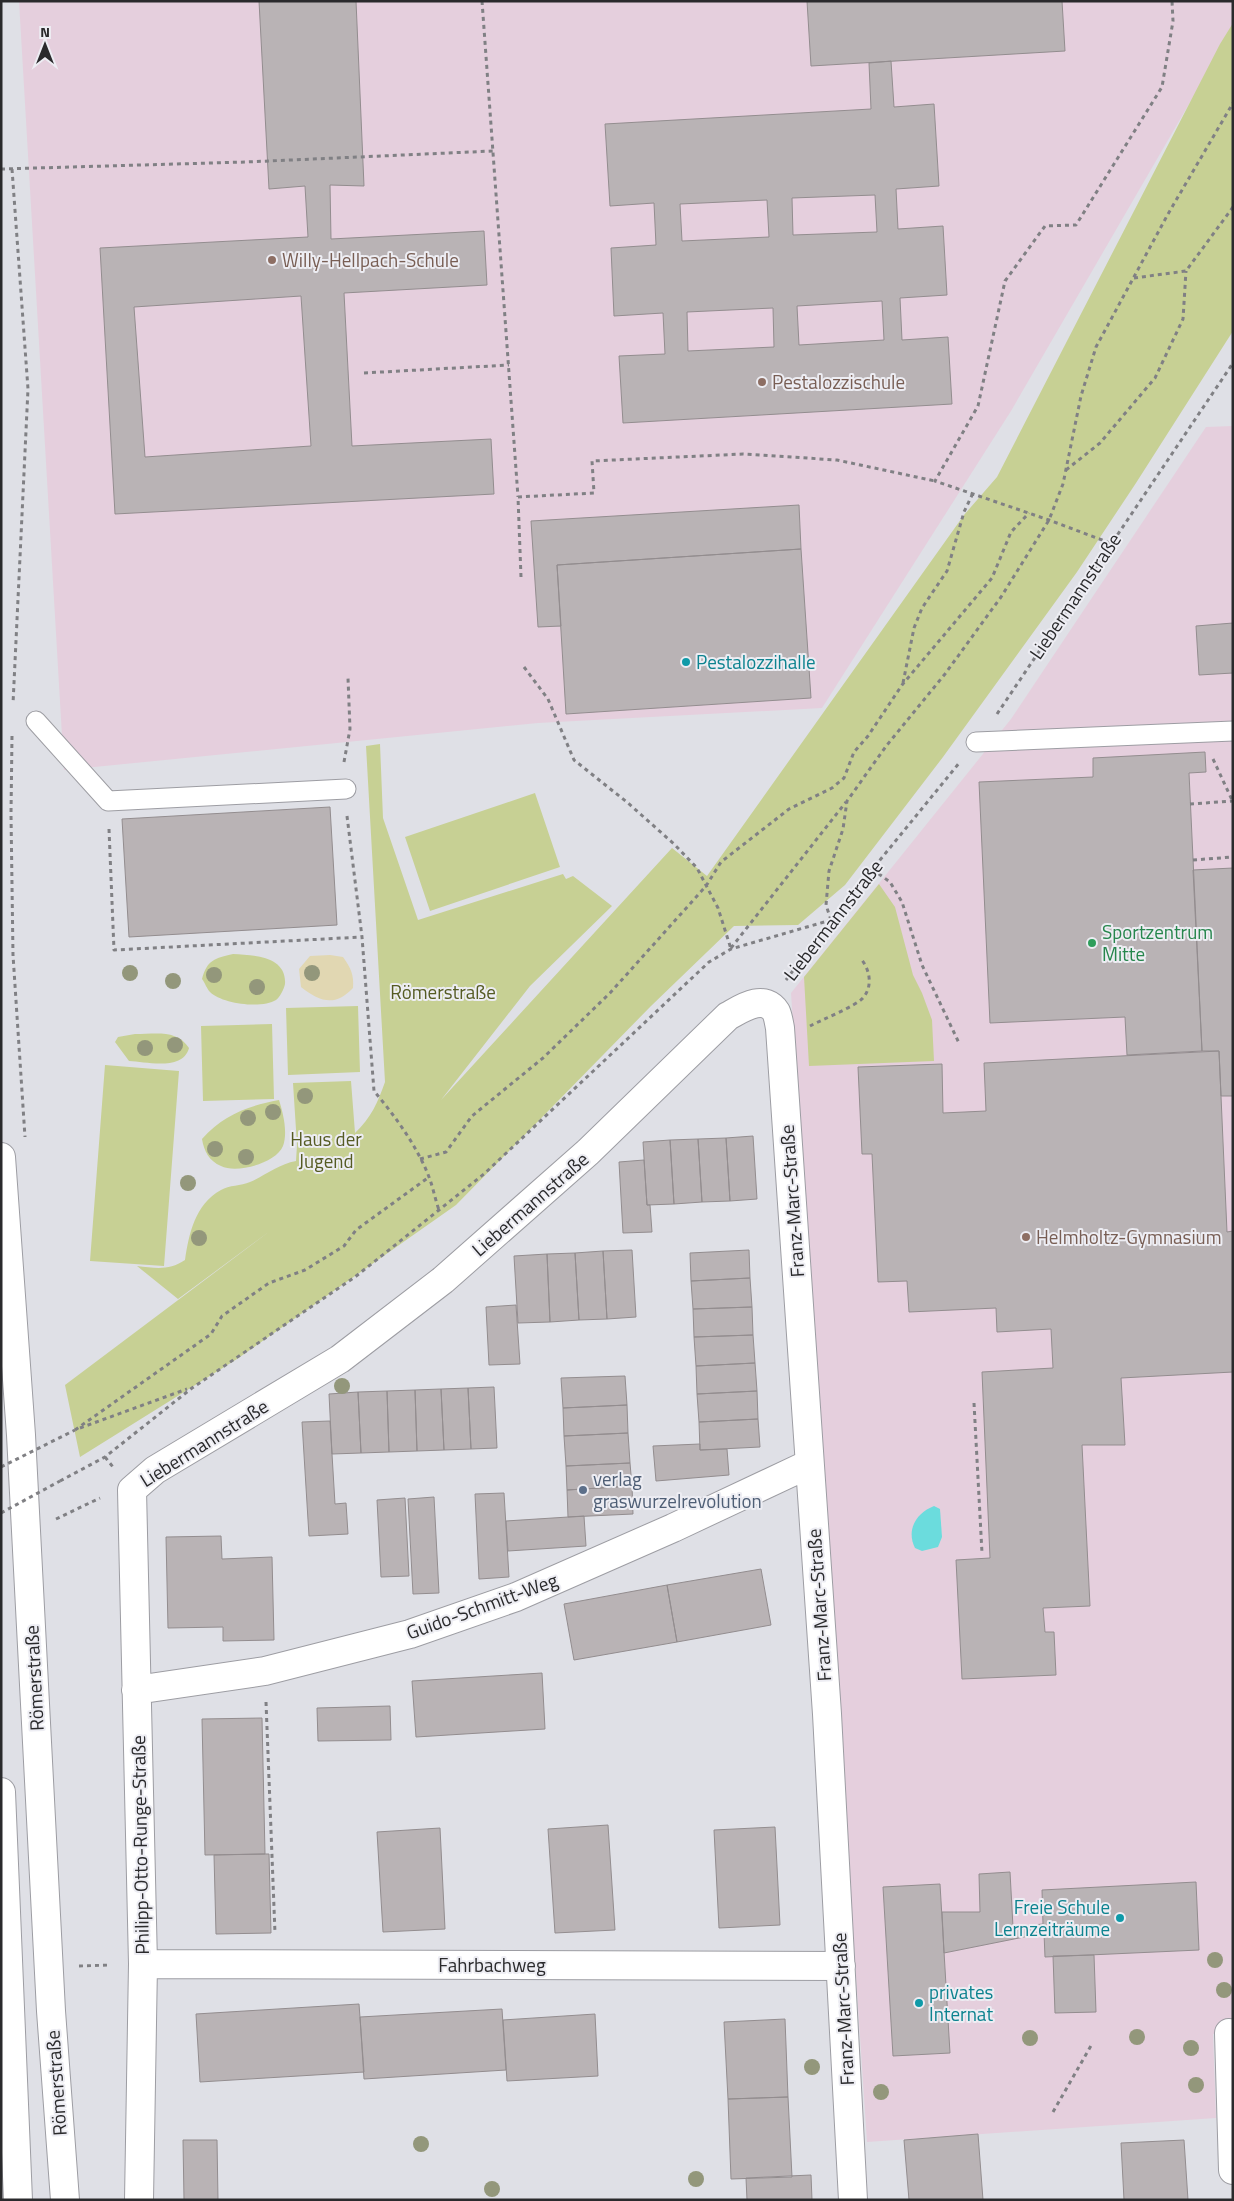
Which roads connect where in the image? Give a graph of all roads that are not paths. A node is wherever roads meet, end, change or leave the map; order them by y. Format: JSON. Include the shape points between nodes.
{"nodes":[{"id":1,"x":36,"y":721,"type":"dead end"},
{"id":2,"x":1233,"y":731,"type":"edge"},
{"id":3,"x":976,"y":742,"type":"road end"},
{"id":4,"x":346,"y":789,"type":"road end"},
{"id":5,"x":778,"y":1019,"type":"joint"},
{"id":6,"x":1,"y":1157,"type":"edge"},
{"id":7,"x":809,"y":1464,"type":"junction"},
{"id":8,"x":132,"y":1490,"type":"joint"},
{"id":9,"x":136,"y":1690,"type":"junction"},
{"id":10,"x":1,"y":1792,"type":"edge"},
{"id":11,"x":143,"y":1964,"type":"junction"},
{"id":12,"x":841,"y":1966,"type":"junction"},
{"id":13,"x":1229,"y":2033,"type":"dead end"},
{"id":14,"x":1233,"y":2170,"type":"edge"},
{"id":15,"x":18,"y":2200,"type":"edge"},
{"id":16,"x":65,"y":2200,"type":"edge"},
{"id":17,"x":139,"y":2200,"type":"edge"},
{"id":18,"x":853,"y":2200,"type":"edge"}],
"edges":[{"from":1,"to":4,"type":"lane","via":[[108,801]]},
{"from":2,"to":3,"type":"lane"},
{"from":5,"to":7,"type":"street","name":"Franz-Marc-Straße"},
{"from":5,"to":8,"type":"street","name":"Liebermannstraße","via":[[766,1004],[752,1003],[728,1016],[588,1152],[443,1280],[340,1359],[155,1470]]},
{"from":6,"to":16,"type":"street","name":"Römerstraße","via":[[21,1445],[50,2001]]},
{"from":7,"to":9,"type":"street","name":"Guido-Schmitt-Weg","via":[[516,1598],[410,1634],[264,1671]]},
{"from":7,"to":12,"type":"street","name":"Franz-Marc-Straße"},
{"from":8,"to":9,"type":"street","name":"Philipp-Otto-Runge-Straße"},
{"from":9,"to":11,"type":"street","name":"Philipp-Otto-Runge-Straße"},
{"from":10,"to":15,"type":"street"},
{"from":11,"to":12,"type":"street","name":"Fahrbachweg"},
{"from":11,"to":17,"type":"street","name":"Philipp-Otto-Runge-Straße"},
{"from":12,"to":18,"type":"street","name":"Franz-Marc-Straße"},
{"from":13,"to":14,"type":"street"}]}
